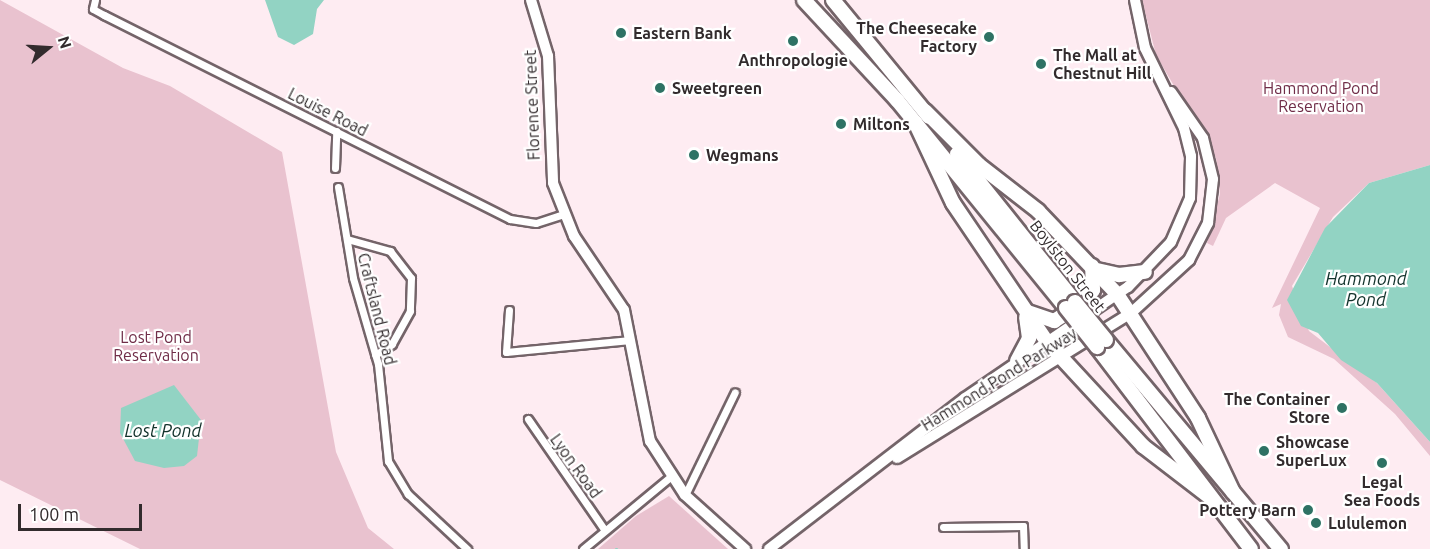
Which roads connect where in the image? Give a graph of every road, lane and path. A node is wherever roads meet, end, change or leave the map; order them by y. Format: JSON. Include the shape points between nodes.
{"nodes":[{"id":1,"x":95,"y":0,"type":"edge"},
{"id":2,"x":531,"y":0,"type":"edge"},
{"id":3,"x":804,"y":0,"type":"edge"},
{"id":4,"x":833,"y":0,"type":"edge"},
{"id":5,"x":1135,"y":0,"type":"edge"},
{"id":6,"x":1157,"y":75,"type":"junction"},
{"id":7,"x":925,"y":111,"type":"junction"},
{"id":8,"x":915,"y":122,"type":"junction"},
{"id":9,"x":336,"y":131,"type":"junction"},
{"id":10,"x":335,"y":168,"type":"dead end"},
{"id":11,"x":338,"y":187,"type":"dead end"},
{"id":12,"x":563,"y":214,"type":"junction"},
{"id":13,"x":347,"y":239,"type":"junction"},
{"id":14,"x":1093,"y":267,"type":"junction"},
{"id":15,"x":1145,"y":272,"type":"junction"},
{"id":16,"x":1117,"y":294,"type":"junction"},
{"id":17,"x":1071,"y":305,"type":"junction"},
{"id":18,"x":1023,"y":307,"type":"junction"},
{"id":19,"x":509,"y":310,"type":"dead end"},
{"id":20,"x":1131,"y":313,"type":"junction"},
{"id":21,"x":630,"y":338,"type":"junction"},
{"id":22,"x":1047,"y":342,"type":"junction"},
{"id":23,"x":1101,"y":343,"type":"junction"},
{"id":24,"x":375,"y":355,"type":"junction"},
{"id":25,"x":1061,"y":359,"type":"junction"},
{"id":26,"x":1017,"y":362,"type":"junction"},
{"id":27,"x":735,"y":392,"type":"dead end"},
{"id":28,"x":528,"y":419,"type":"dead end"},
{"id":29,"x":883,"y":465,"type":"junction"},
{"id":30,"x":670,"y":477,"type":"junction"},
{"id":31,"x":1233,"y":492,"type":"junction"},
{"id":32,"x":685,"y":495,"type":"junction"},
{"id":33,"x":1212,"y":499,"type":"junction"},
{"id":34,"x":943,"y":527,"type":"dead end"},
{"id":35,"x":604,"y":529,"type":"junction"},
{"id":36,"x":467,"y":549,"type":"edge"},
{"id":37,"x":584,"y":549,"type":"edge"},
{"id":38,"x":745,"y":549,"type":"edge"},
{"id":39,"x":769,"y":549,"type":"edge"},
{"id":40,"x":1024,"y":549,"type":"edge"},
{"id":41,"x":1251,"y":549,"type":"edge"},
{"id":42,"x":1281,"y":549,"type":"edge"}],
"edges":[{"from":1,"to":9,"type":"street","name":"Louise Road","via":[[93,9],[98,12]]},
{"from":2,"to":12,"type":"main road","name":"Florence Street","via":[[548,56],[549,159]]},
{"from":3,"to":8,"type":"highway","name":"Boylston Street"},
{"from":4,"to":7,"type":"highway","name":"Boylston Street"},
{"from":5,"to":6,"type":"main road","name":"Hammond Pond Parkway"},
{"from":6,"to":15,"type":"main road","name":"Hammond Pond Parkway","via":[[1184,128],[1192,182],[1177,232]]},
{"from":6,"to":20,"type":"main road","name":"Hammond Pond Parkway","via":[[1203,138],[1214,194],[1195,252]]},
{"from":7,"to":14,"type":"highway"},
{"from":7,"to":17,"type":"highway","name":"Boylston Street"},
{"from":8,"to":17,"type":"highway","name":"Boylston Street"},
{"from":8,"to":18,"type":"highway","via":[[953,203]]},
{"from":9,"to":10,"type":"street"},
{"from":9,"to":12,"type":"street","name":"Louise Road","via":[[510,219],[536,223]]},
{"from":11,"to":13,"type":"street","name":"Craftsland Road"},
{"from":12,"to":21,"type":"main road","name":"Florence Street","via":[[621,302]]},
{"from":13,"to":24,"type":"street","name":"Craftsland Road"},
{"from":13,"to":24,"type":"street","via":[[390,251],[411,278],[413,301],[405,322],[392,344]]},
{"from":14,"to":15,"type":"highway","via":[[1119,275]]},
{"from":14,"to":16,"type":"highway"},
{"from":14,"to":18,"type":"highway","via":[[1091,295],[1063,317],[1044,321]]},
{"from":15,"to":16,"type":"main road","name":"Hammond Pond Parkway"},
{"from":16,"to":20,"type":"highway"},
{"from":16,"to":22,"type":"main road","name":"Hammond Pond Parkway"},
{"from":17,"to":23,"type":"highway","name":"Boylston Street","bridge":true},
{"from":18,"to":22,"type":"highway"},
{"from":18,"to":26,"type":"highway","via":[[1029,338]]},
{"from":19,"to":21,"type":"street","via":[[506,352]]},
{"from":20,"to":25,"type":"main road","name":"Hammond Pond Parkway"},
{"from":20,"to":31,"type":"highway","via":[[1198,418]]},
{"from":21,"to":30,"type":"main road","name":"Florence Street","via":[[645,426]]},
{"from":22,"to":25,"type":"highway"},
{"from":22,"to":26,"type":"main road","name":"Hammond Pond Parkway"},
{"from":23,"to":31,"type":"highway","name":"Boylston Street"},
{"from":23,"to":33,"type":"highway","name":"Boylston Street"},
{"from":24,"to":36,"type":"street","name":"Craftsland Road","via":[[383,436],[393,473],[419,507]]},
{"from":25,"to":29,"type":"main road","name":"Hammond Pond Parkway"},
{"from":25,"to":33,"type":"highway","via":[[1143,446]]},
{"from":26,"to":29,"type":"main road","name":"Hammond Pond Parkway"},
{"from":27,"to":32,"type":"street"},
{"from":28,"to":35,"type":"street","name":"Lyon Road"},
{"from":29,"to":39,"type":"main road","name":"Hammond Pond Parkway"},
{"from":30,"to":32,"type":"main road","name":"Florence Street"},
{"from":30,"to":35,"type":"street"},
{"from":31,"to":42,"type":"highway","name":"Boylston Street"},
{"from":32,"to":38,"type":"main road","name":"Florence Street"},
{"from":33,"to":41,"type":"highway","name":"Boylston Street"},
{"from":34,"to":40,"type":"street","via":[[1023,526]]},
{"from":35,"to":37,"type":"street"}]}
